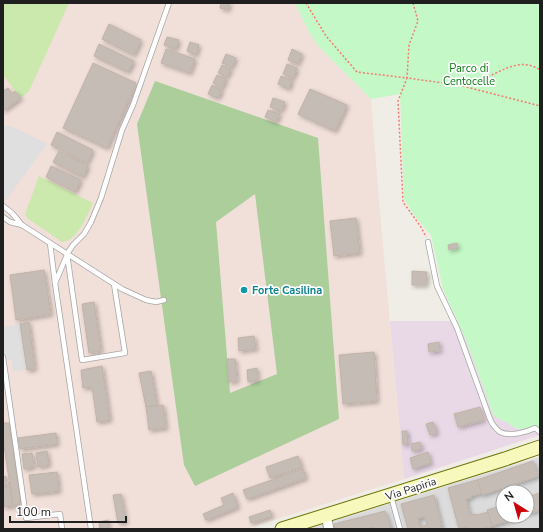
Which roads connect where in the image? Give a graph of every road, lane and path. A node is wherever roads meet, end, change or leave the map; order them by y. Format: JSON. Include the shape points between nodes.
{"nodes":[{"id":1,"x":169,"y":3,"type":"edge"},
{"id":2,"x":306,"y":3,"type":"edge"},
{"id":3,"x":413,"y":3,"type":"edge"},
{"id":4,"x":540,"y":70,"type":"edge"},
{"id":5,"x":407,"y":78,"type":"junction"},
{"id":6,"x":452,"y":83,"type":"junction"},
{"id":7,"x":540,"y":106,"type":"edge"},
{"id":8,"x":3,"y":206,"type":"edge"},
{"id":9,"x":3,"y":217,"type":"edge"},
{"id":10,"x":22,"y":225,"type":"junction"},
{"id":11,"x":428,"y":242,"type":"joint"},
{"id":12,"x":50,"y":243,"type":"junction"},
{"id":13,"x":67,"y":254,"type":"junction"},
{"id":14,"x":55,"y":283,"type":"junction"},
{"id":15,"x":114,"y":284,"type":"junction"},
{"id":16,"x":164,"y":300,"type":"dead end"},
{"id":17,"x":3,"y":357,"type":"edge"},
{"id":18,"x":540,"y":432,"type":"edge"},
{"id":19,"x":539,"y":450,"type":"edge"},
{"id":20,"x":391,"y":495,"type":"junction"},
{"id":21,"x":326,"y":516,"type":"junction"},
{"id":22,"x":313,"y":524,"type":"edge"},
{"id":23,"x":62,"y":529,"type":"edge"},
{"id":24,"x":91,"y":529,"type":"edge"},
{"id":25,"x":282,"y":529,"type":"edge"},
{"id":26,"x":329,"y":529,"type":"edge"},
{"id":27,"x":400,"y":529,"type":"edge"}],
"edges":[{"from":1,"to":13,"type":"lane","via":[[91,222]]},
{"from":2,"to":5,"type":"path","via":[[326,36],[357,72]]},
{"from":3,"to":5,"type":"path","via":[[418,22],[409,45]]},
{"from":4,"to":6,"type":"path","via":[[528,64],[515,65],[470,83]]},
{"from":5,"to":6,"type":"path"},
{"from":5,"to":11,"type":"path","via":[[398,101],[403,202],[421,227]]},
{"from":6,"to":7,"type":"path"},
{"from":8,"to":10,"type":"lane"},
{"from":9,"to":10,"type":"lane"},
{"from":10,"to":12,"type":"lane"},
{"from":11,"to":18,"type":"lane","via":[[437,286],[457,328],[490,419],[498,430],[506,434],[528,432],[535,428]]},
{"from":12,"to":13,"type":"lane"},
{"from":12,"to":14,"type":"lane"},
{"from":13,"to":14,"type":"lane"},
{"from":13,"to":15,"type":"lane"},
{"from":13,"to":15,"type":"lane","via":[[82,360],[125,353]]},
{"from":14,"to":24,"type":"lane"},
{"from":15,"to":16,"type":"lane","via":[[146,300]]},
{"from":17,"to":23,"type":"lane","via":[[26,518],[60,514]]},
{"from":19,"to":20,"type":"street","name":"Via Papiria"},
{"from":20,"to":21,"type":"street","name":"Via Papiria"},
{"from":20,"to":27,"type":"lane"},
{"from":21,"to":22,"type":"street","name":"Via Papiria"},
{"from":21,"to":26,"type":"street"},
{"from":22,"to":25,"type":"street","name":"Via Papiria"}]}
